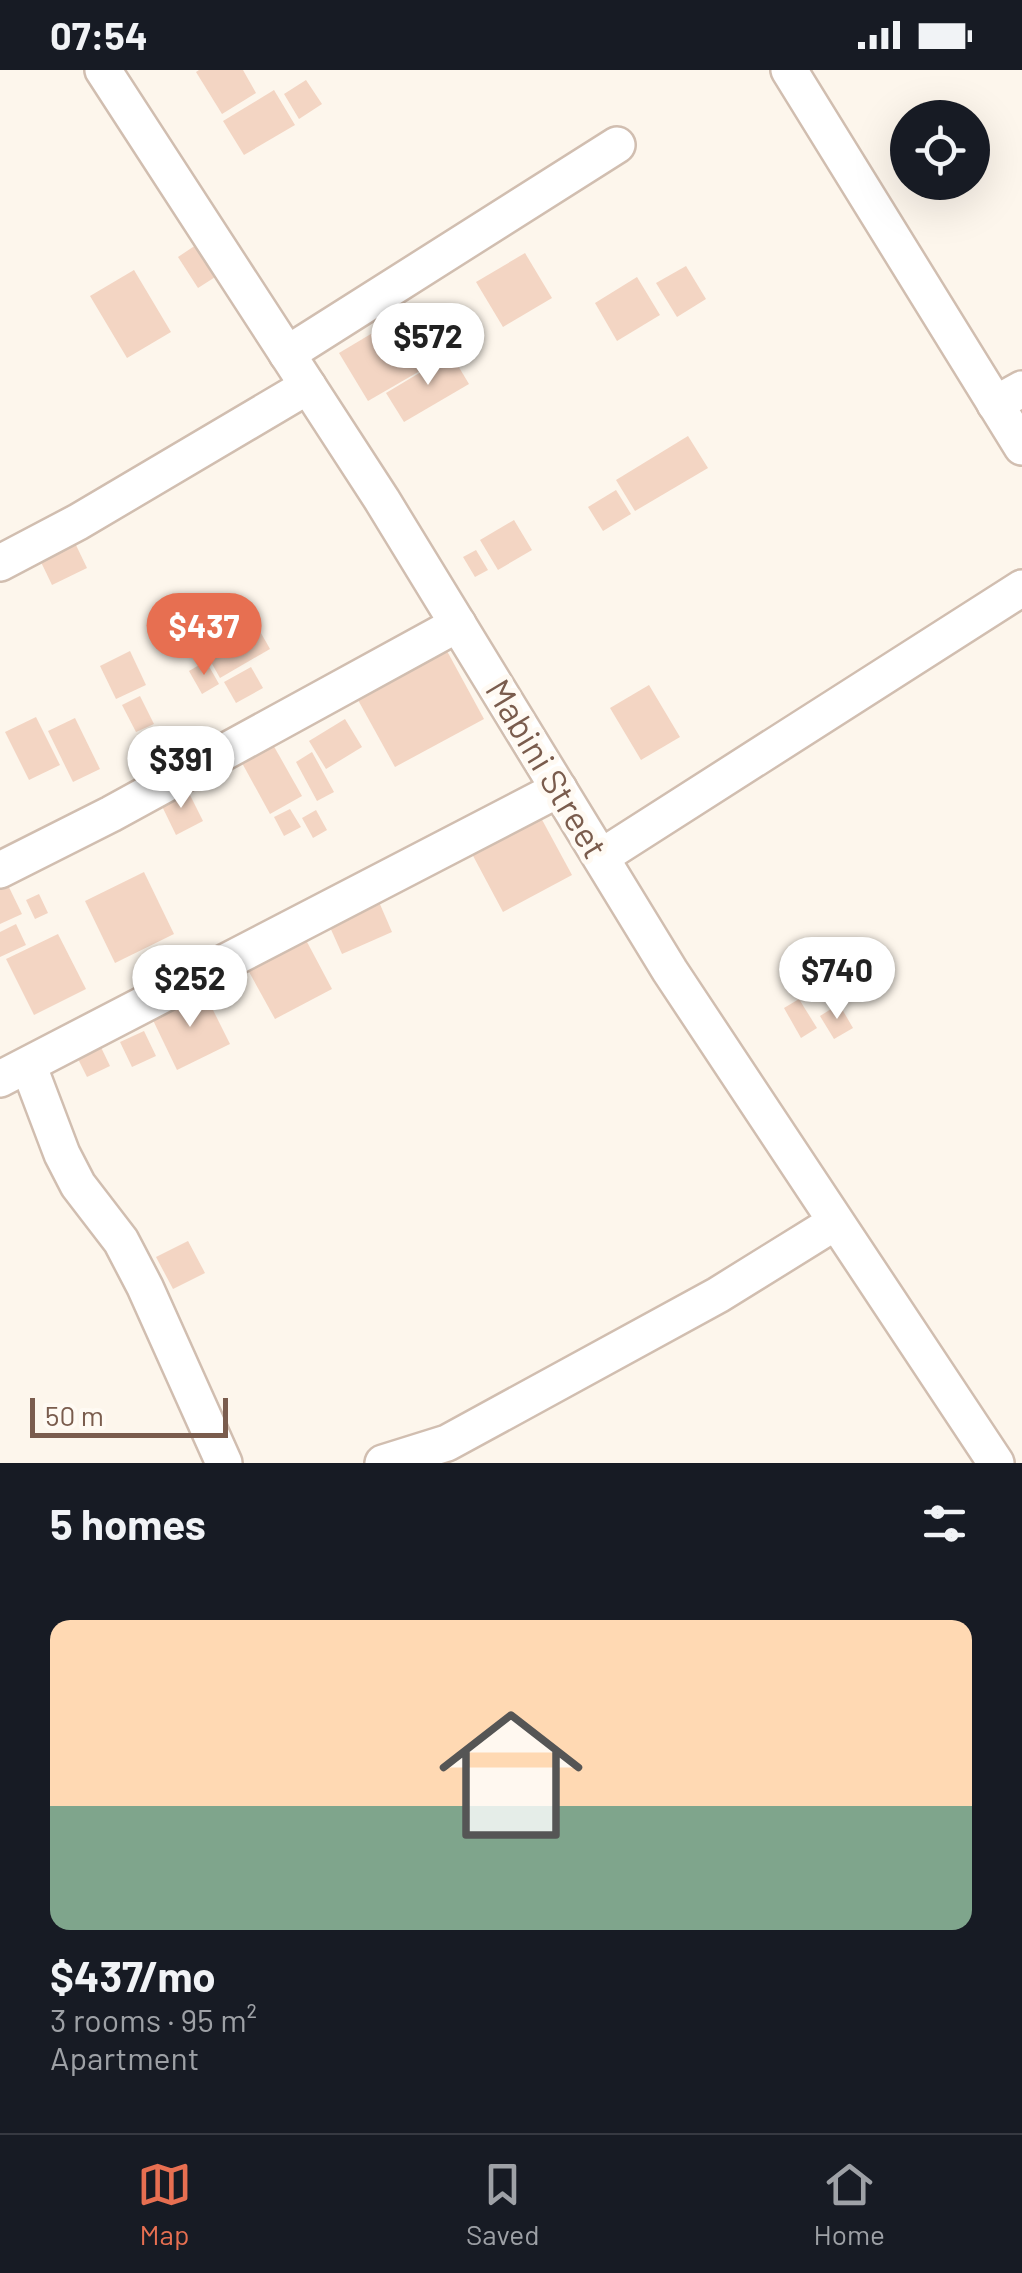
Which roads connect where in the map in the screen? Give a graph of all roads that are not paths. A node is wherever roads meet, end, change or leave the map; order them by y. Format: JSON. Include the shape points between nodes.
{"nodes":[{"id":1,"x":104,"y":70,"type":"edge"},
{"id":2,"x":789,"y":70,"type":"edge"},
{"id":3,"x":617,"y":144,"type":"dead end"},
{"id":4,"x":287,"y":354,"type":"junction"},
{"id":5,"x":308,"y":386,"type":"junction"},
{"id":6,"x":1008,"y":396,"type":"edge"},
{"id":7,"x":1022,"y":447,"type":"edge"},
{"id":8,"x":0,"y":563,"type":"edge"},
{"id":9,"x":1022,"y":588,"type":"edge"},
{"id":10,"x":458,"y":624,"type":"junction"},
{"id":11,"x":559,"y":789,"type":"junction"},
{"id":12,"x":601,"y":858,"type":"junction"},
{"id":13,"x":0,"y":870,"type":"edge"},
{"id":14,"x":14,"y":1073,"type":"edge"},
{"id":15,"x":834,"y":1222,"type":"junction"},
{"id":16,"x":224,"y":1463,"type":"edge"},
{"id":17,"x":383,"y":1463,"type":"edge"},
{"id":18,"x":996,"y":1463,"type":"edge"}],
"edges":[{"from":1,"to":4,"type":"street","name":"Mabini Street"},
{"from":2,"to":6,"type":"street"},
{"from":3,"to":4,"type":"street"},
{"from":4,"to":5,"type":"street","name":"Mabini Street"},
{"from":5,"to":8,"type":"street"},
{"from":5,"to":10,"type":"street","name":"Mabini Street"},
{"from":6,"to":7,"type":"street"},
{"from":9,"to":12,"type":"street"},
{"from":10,"to":11,"type":"street","name":"Mabini Street"},
{"from":10,"to":13,"type":"street"},
{"from":11,"to":12,"type":"street","name":"Mabini Street"},
{"from":11,"to":14,"type":"street"},
{"from":12,"to":15,"type":"street","name":"Mabini Street"},
{"from":14,"to":16,"type":"street","via":[[146,1287]]},
{"from":15,"to":17,"type":"street","via":[[718,1295],[447,1442]]},
{"from":15,"to":18,"type":"street","name":"Mabini Street"}]}
